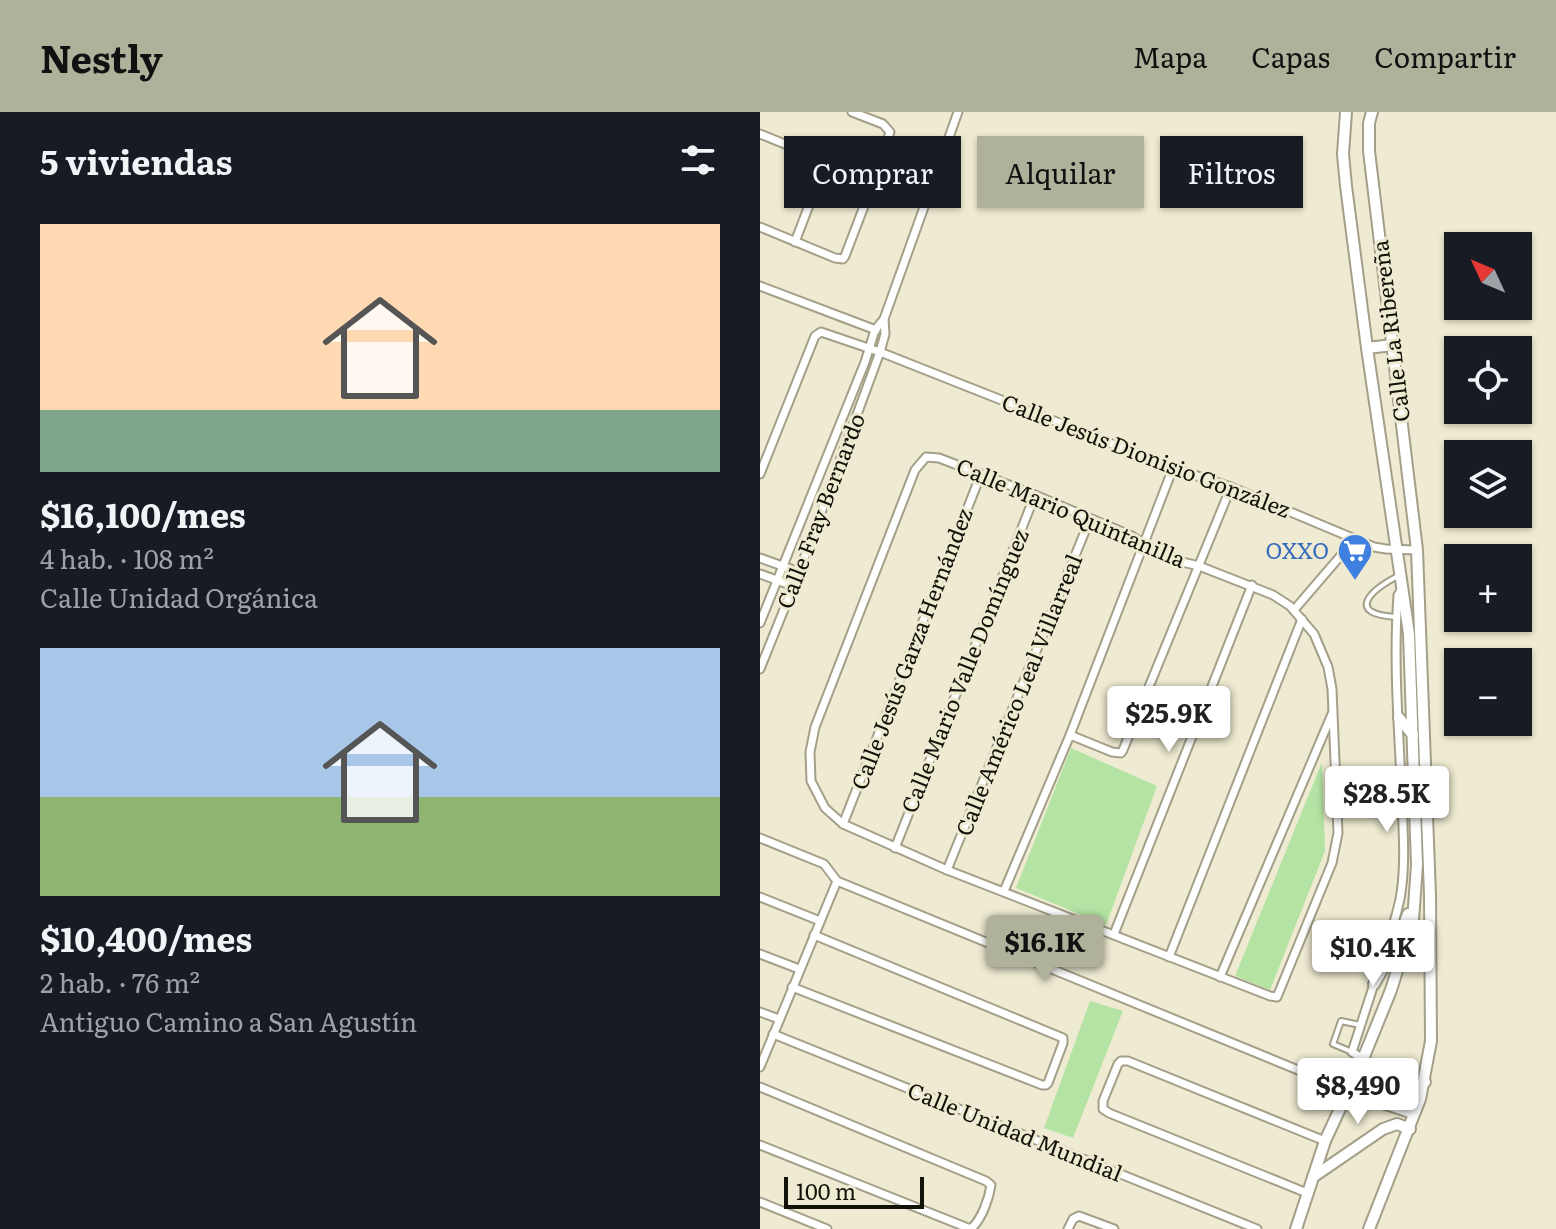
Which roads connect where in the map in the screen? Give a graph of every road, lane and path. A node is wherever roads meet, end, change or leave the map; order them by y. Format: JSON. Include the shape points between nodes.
{"nodes":[{"id":1,"x":852,"y":112,"type":"edge"},
{"id":2,"x":958,"y":112,"type":"edge"},
{"id":3,"x":1346,"y":112,"type":"edge"},
{"id":4,"x":1372,"y":112,"type":"edge"},
{"id":5,"x":760,"y":134,"type":"edge"},
{"id":6,"x":889,"y":136,"type":"edge"},
{"id":7,"x":784,"y":144,"type":"edge"},
{"id":8,"x":808,"y":208,"type":"edge"},
{"id":9,"x":864,"y":208,"type":"edge"},
{"id":10,"x":760,"y":227,"type":"edge"},
{"id":11,"x":795,"y":242,"type":"junction"},
{"id":12,"x":760,"y":286,"type":"edge"},
{"id":13,"x":884,"y":319,"type":"junction"},
{"id":14,"x":875,"y":330,"type":"junction"},
{"id":15,"x":885,"y":334,"type":"junction"},
{"id":16,"x":1393,"y":345,"type":"junction"},
{"id":17,"x":1367,"y":348,"type":"junction"},
{"id":18,"x":875,"y":351,"type":"junction"},
{"id":19,"x":1173,"y":468,"type":"junction"},
{"id":20,"x":760,"y":474,"type":"edge"},
{"id":21,"x":981,"y":474,"type":"junction"},
{"id":22,"x":1231,"y":487,"type":"junction"},
{"id":23,"x":1035,"y":495,"type":"junction"},
{"id":24,"x":1090,"y":519,"type":"junction"},
{"id":25,"x":1355,"y":539,"type":"junction"},
{"id":26,"x":1142,"y":542,"type":"junction"},
{"id":27,"x":1398,"y":549,"type":"junction"},
{"id":28,"x":1417,"y":550,"type":"junction"},
{"id":29,"x":760,"y":558,"type":"edge"},
{"id":30,"x":783,"y":566,"type":"junction"},
{"id":31,"x":1199,"y":566,"type":"junction"},
{"id":32,"x":799,"y":572,"type":"junction"},
{"id":33,"x":760,"y":574,"type":"edge"},
{"id":34,"x":1400,"y":575,"type":"junction"},
{"id":35,"x":778,"y":580,"type":"junction"},
{"id":36,"x":1252,"y":585,"type":"junction"},
{"id":37,"x":793,"y":586,"type":"junction"},
{"id":38,"x":1294,"y":610,"type":"junction"},
{"id":39,"x":1402,"y":617,"type":"junction"},
{"id":40,"x":1302,"y":619,"type":"junction"},
{"id":41,"x":760,"y":623,"type":"edge"},
{"id":42,"x":760,"y":669,"type":"edge"},
{"id":43,"x":1332,"y":712,"type":"junction"},
{"id":44,"x":1399,"y":718,"type":"junction"},
{"id":45,"x":1070,"y":735,"type":"junction"},
{"id":46,"x":1413,"y":735,"type":"junction"},
{"id":47,"x":843,"y":824,"type":"junction"},
{"id":48,"x":760,"y":838,"type":"edge"},
{"id":49,"x":895,"y":848,"type":"junction"},
{"id":50,"x":947,"y":870,"type":"junction"},
{"id":51,"x":837,"y":881,"type":"junction"},
{"id":52,"x":1416,"y":889,"type":"junction"},
{"id":53,"x":1004,"y":891,"type":"junction"},
{"id":54,"x":760,"y":897,"type":"edge"},
{"id":55,"x":820,"y":921,"type":"junction"},
{"id":56,"x":1114,"y":934,"type":"junction"},
{"id":57,"x":814,"y":935,"type":"junction"},
{"id":58,"x":760,"y":954,"type":"edge"},
{"id":59,"x":1169,"y":957,"type":"junction"},
{"id":60,"x":799,"y":969,"type":"junction"},
{"id":61,"x":1220,"y":977,"type":"junction"},
{"id":62,"x":1374,"y":984,"type":"junction"},
{"id":63,"x":792,"y":987,"type":"junction"},
{"id":64,"x":760,"y":1012,"type":"edge"},
{"id":65,"x":779,"y":1019,"type":"junction"},
{"id":66,"x":1360,"y":1025,"type":"junction"},
{"id":67,"x":773,"y":1034,"type":"junction"},
{"id":68,"x":1352,"y":1052,"type":"junction"},
{"id":69,"x":1363,"y":1059,"type":"junction"},
{"id":70,"x":760,"y":1067,"type":"edge"},
{"id":71,"x":1425,"y":1082,"type":"junction"},
{"id":72,"x":760,"y":1087,"type":"edge"},
{"id":73,"x":1348,"y":1090,"type":"junction"},
{"id":74,"x":1414,"y":1115,"type":"junction"},
{"id":75,"x":1410,"y":1129,"type":"junction"},
{"id":76,"x":1325,"y":1141,"type":"junction"},
{"id":77,"x":760,"y":1145,"type":"edge"},
{"id":78,"x":1312,"y":1178,"type":"junction"},
{"id":79,"x":1307,"y":1193,"type":"junction"},
{"id":80,"x":760,"y":1202,"type":"edge"},
{"id":81,"x":972,"y":1228,"type":"edge"},
{"id":82,"x":827,"y":1229,"type":"edge"},
{"id":83,"x":1068,"y":1229,"type":"edge"},
{"id":84,"x":1114,"y":1229,"type":"edge"},
{"id":85,"x":1257,"y":1229,"type":"edge"},
{"id":86,"x":1296,"y":1229,"type":"edge"},
{"id":87,"x":1369,"y":1229,"type":"edge"}],
"edges":[{"from":1,"to":6,"type":"street","via":[[883,124]]},
{"from":2,"to":13,"type":"street"},
{"from":3,"to":17,"type":"street","name":"Calle La Ribereña","via":[[1343,154]]},
{"from":4,"to":16,"type":"street","name":"Calle La Ribereña","via":[[1369,151]]},
{"from":5,"to":7,"type":"street"},
{"from":8,"to":11,"type":"street"},
{"from":9,"to":11,"type":"street","via":[[843,259]]},
{"from":10,"to":11,"type":"street"},
{"from":12,"to":14,"type":"street"},
{"from":13,"to":14,"type":"street"},
{"from":13,"to":15,"type":"street"},
{"from":14,"to":15,"type":"street"},
{"from":14,"to":18,"type":"street"},
{"from":15,"to":18,"type":"street"},
{"from":16,"to":17,"type":"street"},
{"from":16,"to":28,"type":"street","name":"Calle La Ribereña"},
{"from":17,"to":27,"type":"street","name":"Calle La Ribereña"},
{"from":18,"to":19,"type":"street","name":"Calle Jesús Dionisio González"},
{"from":18,"to":20,"type":"street","name":"Calle Jesús Dionisio González","via":[[825,332],[815,336]]},
{"from":18,"to":30,"type":"street","name":"Calle Fray Bernardo"},
{"from":18,"to":32,"type":"street","name":"Calle Fray Bernardo"},
{"from":19,"to":22,"type":"street","name":"Calle Jesús Dionisio González"},
{"from":19,"to":26,"type":"street"},
{"from":21,"to":23,"type":"street","name":"Calle Mario Quintanilla"},
{"from":21,"to":47,"type":"street","name":"Calle Jesús Garza Hernández"},
{"from":21,"to":47,"type":"street","name":"Calle Mario Quintanilla","via":[[934,457],[926,457],[915,470],[815,727],[811,781],[825,808]]},
{"from":22,"to":25,"type":"street","name":"Calle Jesús Dionisio González"},
{"from":22,"to":31,"type":"street"},
{"from":23,"to":24,"type":"street","name":"Calle Mario Quintanilla"},
{"from":23,"to":49,"type":"street","name":"Calle Mario Valle Domínguez"},
{"from":24,"to":26,"type":"street","name":"Calle Mario Quintanilla"},
{"from":24,"to":50,"type":"street","name":"Calle Américo Leal Villarreal"},
{"from":25,"to":27,"type":"street","name":"Calle Jesús Dionisio González"},
{"from":25,"to":38,"type":"street"},
{"from":26,"to":31,"type":"street","name":"Calle Mario Quintanilla","via":[[1170,559]]},
{"from":26,"to":45,"type":"street"},
{"from":27,"to":28,"type":"street","name":"Calle Jesús Dionisio González"},
{"from":27,"to":34,"type":"street","name":"Calle La Ribereña"},
{"from":28,"to":71,"type":"street","name":"Calle La Ribereña","via":[[1430,895],[1431,1041]]},
{"from":29,"to":30,"type":"street"},
{"from":30,"to":32,"type":"street"},
{"from":30,"to":35,"type":"street","name":"Calle Fray Bernardo"},
{"from":31,"to":36,"type":"street","name":"Calle Mario Quintanilla"},
{"from":31,"to":45,"type":"street","via":[[1121,753]]},
{"from":32,"to":37,"type":"street","name":"Calle Fray Bernardo"},
{"from":33,"to":35,"type":"street"},
{"from":34,"to":39,"type":"street","name":"Calle La Ribereña"},
{"from":34,"to":39,"type":"lane","via":[[1375,590],[1367,605],[1378,616]]},
{"from":35,"to":37,"type":"street"},
{"from":35,"to":41,"type":"street","name":"Calle Fray Bernardo"},
{"from":36,"to":38,"type":"street","name":"Calle Mario Quintanilla"},
{"from":36,"to":56,"type":"street"},
{"from":37,"to":42,"type":"street","name":"Calle Fray Bernardo"},
{"from":38,"to":40,"type":"street","name":"Calle Mario Quintanilla"},
{"from":39,"to":44,"type":"street"},
{"from":39,"to":46,"type":"street","name":"Calle La Ribereña"},
{"from":40,"to":43,"type":"street","name":"Calle Mario Quintanilla","via":[[1328,667]]},
{"from":40,"to":59,"type":"street"},
{"from":43,"to":61,"type":"street"},
{"from":43,"to":61,"type":"street","name":"Calle Mario Quintanilla","via":[[1338,833],[1332,863],[1281,990],[1273,997]]},
{"from":44,"to":46,"type":"street"},
{"from":44,"to":62,"type":"street","via":[[1400,896]]},
{"from":45,"to":53,"type":"street"},
{"from":46,"to":52,"type":"street","name":"Calle La Ribereña"},
{"from":47,"to":49,"type":"street","name":"Calle Mario Quintanilla"},
{"from":48,"to":51,"type":"street","via":[[824,864]]},
{"from":49,"to":50,"type":"street","name":"Calle Mario Quintanilla"},
{"from":50,"to":53,"type":"street","name":"Calle Mario Quintanilla"},
{"from":51,"to":55,"type":"street"},
{"from":51,"to":73,"type":"street"},
{"from":52,"to":62,"type":"street","via":[[1395,947]]},
{"from":52,"to":69,"type":"street","via":[[1408,937]]},
{"from":53,"to":56,"type":"street","name":"Calle Mario Quintanilla"},
{"from":54,"to":55,"type":"street"},
{"from":55,"to":57,"type":"street"},
{"from":56,"to":59,"type":"street","name":"Calle Mario Quintanilla"},
{"from":57,"to":60,"type":"street"},
{"from":57,"to":63,"type":"street","via":[[1064,1039],[1048,1083]]},
{"from":58,"to":60,"type":"street"},
{"from":59,"to":61,"type":"street","name":"Calle Mario Quintanilla"},
{"from":60,"to":63,"type":"street"},
{"from":62,"to":66,"type":"street"},
{"from":63,"to":65,"type":"street"},
{"from":64,"to":65,"type":"street"},
{"from":65,"to":67,"type":"street"},
{"from":66,"to":68,"type":"street"},
{"from":66,"to":68,"type":"lane","via":[[1341,1021],[1333,1044]]},
{"from":67,"to":70,"type":"street"},
{"from":67,"to":85,"type":"street","name":"Calle Unidad Mundial"},
{"from":68,"to":69,"type":"street"},
{"from":69,"to":71,"type":"street","via":[[1387,1087],[1406,1089]]},
{"from":69,"to":73,"type":"street"},
{"from":71,"to":74,"type":"street","name":"Calle La Ribereña"},
{"from":72,"to":81,"type":"street","via":[[986,1181],[990,1193]]},
{"from":73,"to":74,"type":"street"},
{"from":73,"to":76,"type":"street"},
{"from":74,"to":75,"type":"street","name":"Calle La Ribereña"},
{"from":75,"to":78,"type":"street","via":[[1397,1124],[1383,1129]]},
{"from":75,"to":87,"type":"street","name":"Calle La Ribereña"},
{"from":76,"to":78,"type":"street"},
{"from":76,"to":79,"type":"street","via":[[1128,1061],[1116,1067],[1103,1101],[1105,1111]]},
{"from":77,"to":81,"type":"street"},
{"from":78,"to":79,"type":"street"},
{"from":79,"to":86,"type":"street"},
{"from":80,"to":82,"type":"street"},
{"from":83,"to":84,"type":"street","via":[[1076,1216]]}]}
